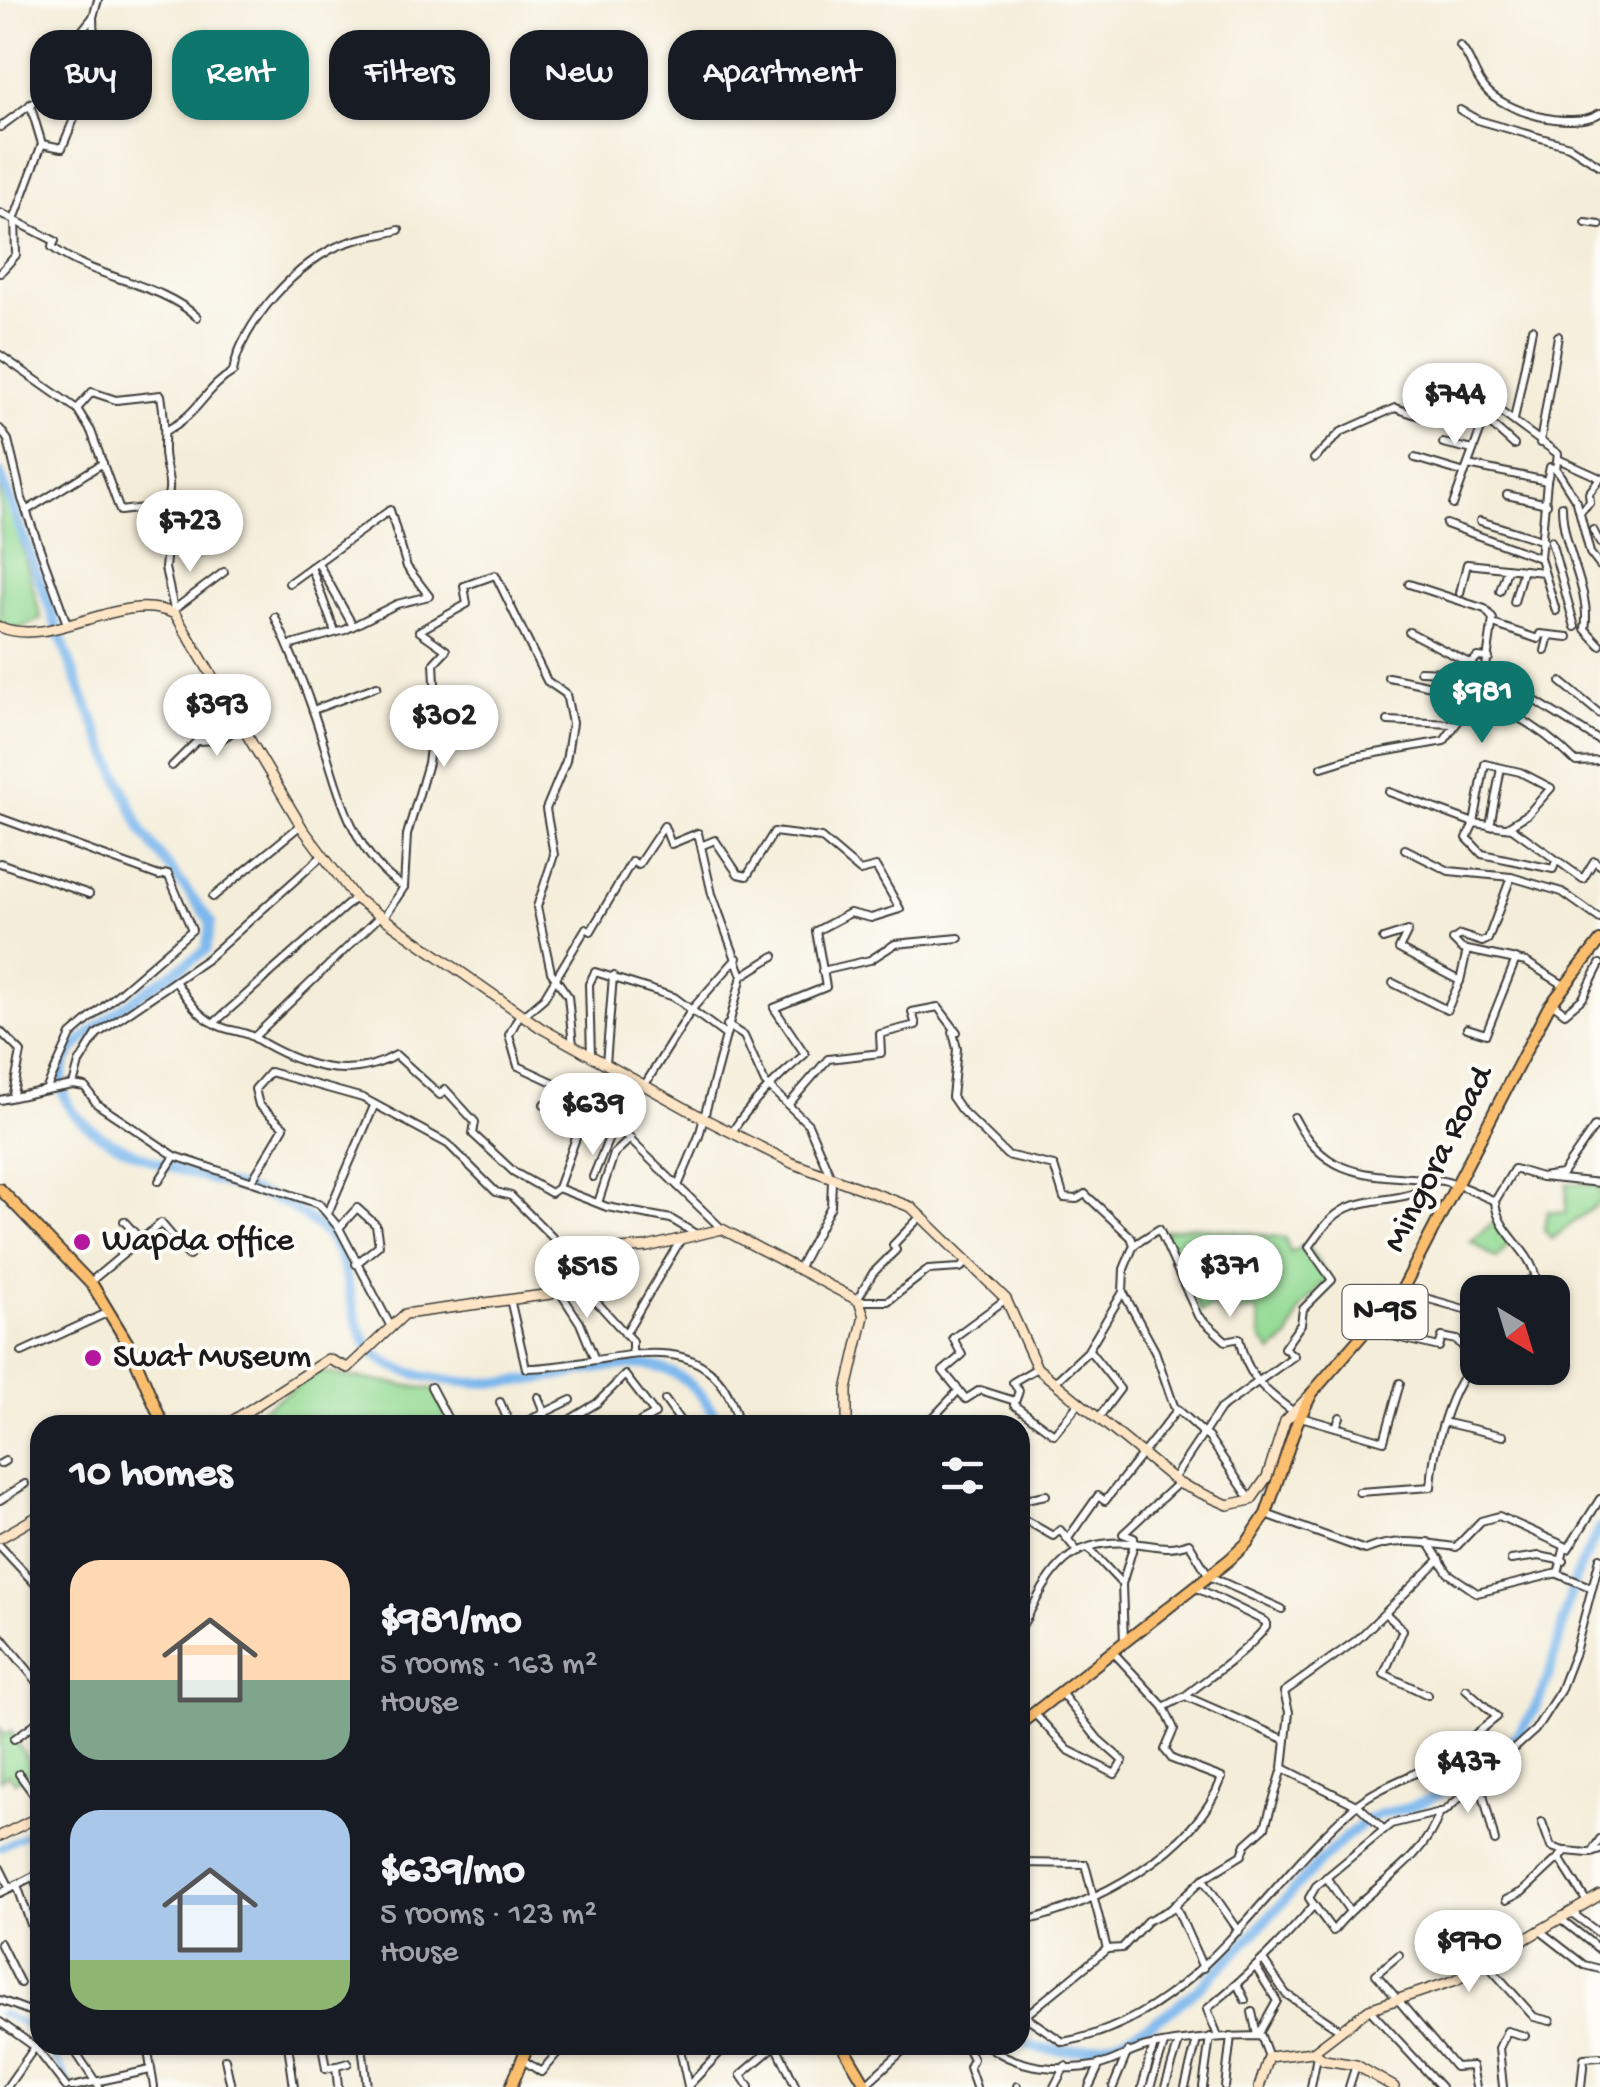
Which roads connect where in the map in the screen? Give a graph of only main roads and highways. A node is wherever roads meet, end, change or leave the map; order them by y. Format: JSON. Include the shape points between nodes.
{"nodes":[{"id":1,"x":0,"y":628,"type":"edge"},
{"id":2,"x":1600,"y":941,"type":"edge"},
{"id":3,"x":1,"y":1193,"type":"edge"},
{"id":4,"x":1297,"y":1414,"type":"junction"},
{"id":5,"x":158,"y":1415,"type":"edge"},
{"id":6,"x":241,"y":1415,"type":"edge"},
{"id":7,"x":847,"y":1415,"type":"edge"},
{"id":8,"x":30,"y":1524,"type":"edge"},
{"id":9,"x":1,"y":1538,"type":"edge"},
{"id":10,"x":1030,"y":1716,"type":"edge"},
{"id":11,"x":30,"y":1822,"type":"edge"},
{"id":12,"x":0,"y":1836,"type":"edge"},
{"id":13,"x":1600,"y":1895,"type":"edge"},
{"id":14,"x":1315,"y":2053,"type":"junction"},
{"id":15,"x":524,"y":2055,"type":"edge"},
{"id":16,"x":848,"y":2055,"type":"edge"},
{"id":17,"x":865,"y":2086,"type":"edge"},
{"id":18,"x":510,"y":2087,"type":"edge"},
{"id":19,"x":1259,"y":2087,"type":"edge"},
{"id":20,"x":1394,"y":2087,"type":"edge"}],
"edges":[{"from":1,"to":4,"type":"main road","via":[[22,634],[146,609],[176,611],[300,824],[356,898],[522,1015],[644,1086],[732,1134],[922,1215],[1006,1299],[1038,1368],[1176,1481],[1228,1506],[1251,1500],[1267,1477],[1278,1434]]},
{"from":2,"to":4,"type":"main road","name":"Mingora Road","number":"N-95","via":[[1552,1002],[1402,1291]]},
{"from":3,"to":5,"type":"main road","via":[[90,1282],[130,1347]]},
{"from":4,"to":10,"type":"main road","number":"N-95","via":[[1266,1514],[1247,1543]]},
{"from":6,"to":7,"type":"main road","via":[[328,1359],[348,1368],[405,1314],[551,1294],[605,1250],[722,1229],[858,1301],[864,1316]]},
{"from":8,"to":9,"type":"main road"},
{"from":11,"to":12,"type":"main road"},
{"from":13,"to":14,"type":"main road","via":[[1456,1980],[1368,2009]]},
{"from":14,"to":19,"type":"main road","via":[[1269,2056]]},
{"from":14,"to":20,"type":"main road","via":[[1356,2065]]},
{"from":15,"to":18,"type":"main road"},
{"from":16,"to":17,"type":"main road"}]}
